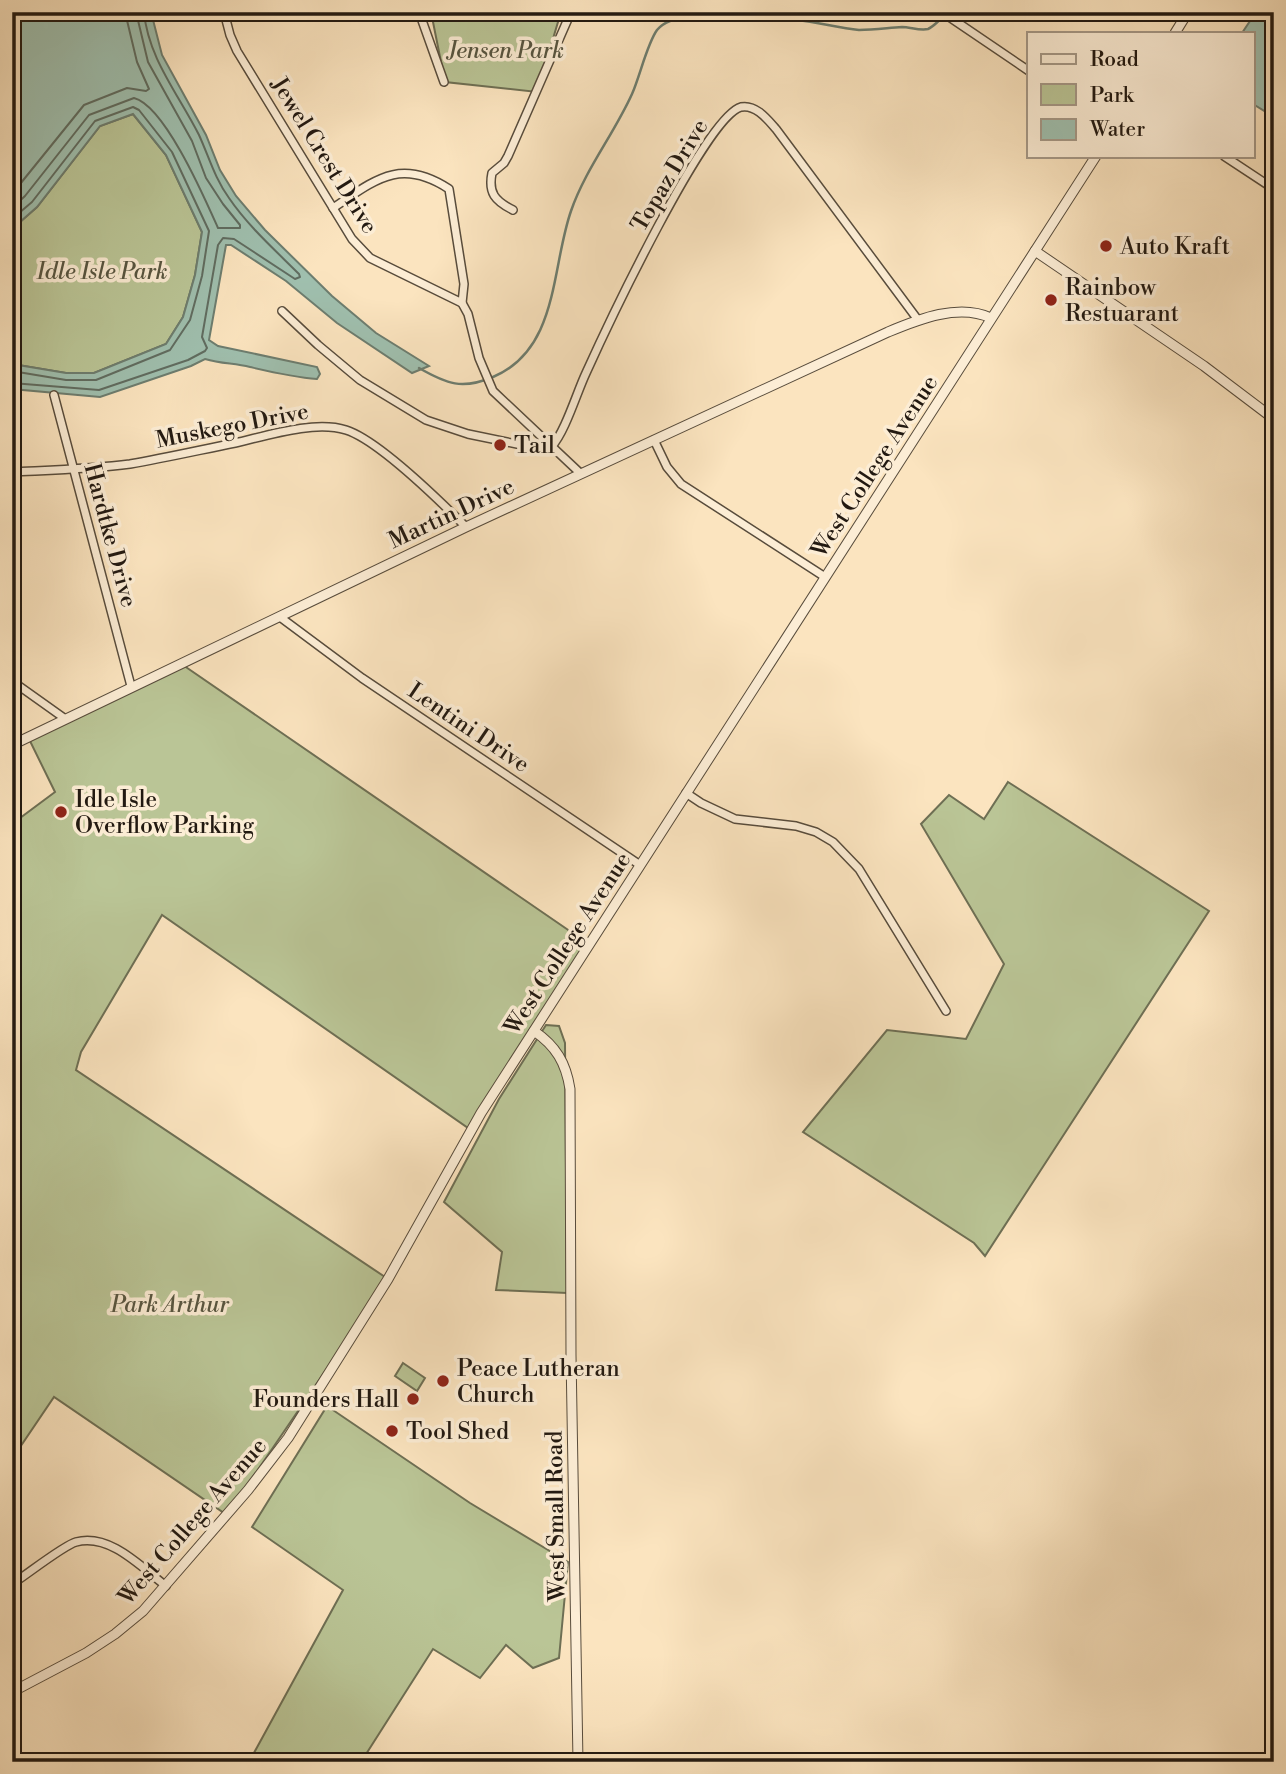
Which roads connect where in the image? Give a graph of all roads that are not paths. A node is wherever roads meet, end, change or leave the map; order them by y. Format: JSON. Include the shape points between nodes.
{"nodes":[{"id":1,"x":224,"y":12,"type":"edge"},
{"id":2,"x":419,"y":12,"type":"edge"},
{"id":3,"x":571,"y":12,"type":"edge"},
{"id":4,"x":942,"y":12,"type":"edge"},
{"id":5,"x":1188,"y":12,"type":"edge"},
{"id":6,"x":1176,"y":32,"type":"edge"},
{"id":7,"x":1027,"y":70,"type":"edge"},
{"id":8,"x":444,"y":82,"type":"dead end"},
{"id":9,"x":1095,"y":158,"type":"edge"},
{"id":10,"x":1227,"y":158,"type":"edge"},
{"id":11,"x":1274,"y":189,"type":"edge"},
{"id":12,"x":334,"y":208,"type":"junction"},
{"id":13,"x":513,"y":210,"type":"dead end"},
{"id":14,"x":1035,"y":251,"type":"junction"},
{"id":15,"x":461,"y":303,"type":"junction"},
{"id":16,"x":282,"y":312,"type":"dead end"},
{"id":17,"x":991,"y":318,"type":"junction"},
{"id":18,"x":918,"y":320,"type":"junction"},
{"id":19,"x":54,"y":395,"type":"dead end"},
{"id":20,"x":1274,"y":419,"type":"edge"},
{"id":21,"x":654,"y":440,"type":"junction"},
{"id":22,"x":552,"y":446,"type":"junction"},
{"id":23,"x":72,"y":470,"type":"junction"},
{"id":24,"x":12,"y":472,"type":"edge"},
{"id":25,"x":580,"y":473,"type":"junction"},
{"id":26,"x":466,"y":527,"type":"junction"},
{"id":27,"x":825,"y":577,"type":"junction"},
{"id":28,"x":280,"y":617,"type":"junction"},
{"id":29,"x":12,"y":681,"type":"edge"},
{"id":30,"x":131,"y":686,"type":"junction"},
{"id":31,"x":64,"y":718,"type":"junction"},
{"id":32,"x":12,"y":745,"type":"edge"},
{"id":33,"x":686,"y":793,"type":"junction"},
{"id":34,"x":640,"y":865,"type":"junction"},
{"id":35,"x":946,"y":1011,"type":"dead end"},
{"id":36,"x":534,"y":1031,"type":"junction"},
{"id":37,"x":12,"y":1584,"type":"edge"},
{"id":38,"x":166,"y":1586,"type":"junction"},
{"id":39,"x":12,"y":1692,"type":"edge"},
{"id":40,"x":578,"y":1762,"type":"edge"}],
"edges":[{"from":1,"to":12,"type":"street","name":"Jewel Crest Drive","via":[[237,51]]},
{"from":2,"to":8,"type":"street"},
{"from":3,"to":13,"type":"street","via":[[508,156],[492,173],[491,192],[496,201]]},
{"from":4,"to":7,"type":"street"},
{"from":5,"to":6,"type":"street"},
{"from":9,"to":14,"type":"street","name":"West College Avenue"},
{"from":10,"to":11,"type":"street"},
{"from":12,"to":15,"type":"street","name":"Jewel Crest Drive","via":[[352,239],[370,258]]},
{"from":12,"to":15,"type":"street","via":[[389,174],[413,174],[449,189],[464,284]]},
{"from":14,"to":17,"type":"street","name":"West College Avenue"},
{"from":14,"to":20,"type":"street","via":[[1205,366]]},
{"from":15,"to":22,"type":"street","via":[[494,391]]},
{"from":16,"to":22,"type":"street","via":[[360,380],[426,420],[468,434],[536,448]]},
{"from":17,"to":18,"type":"street","name":"Martin Drive","via":[[963,312]]},
{"from":17,"to":27,"type":"street","name":"West College Avenue"},
{"from":18,"to":21,"type":"street","name":"Martin Drive"},
{"from":18,"to":22,"type":"street","name":"Topaz Drive","via":[[776,129],[758,111],[740,108],[717,128],[645,251]]},
{"from":19,"to":23,"type":"street","name":"Hardtke Drive"},
{"from":21,"to":25,"type":"street","name":"Martin Drive"},
{"from":21,"to":27,"type":"street","via":[[681,484]]},
{"from":22,"to":25,"type":"street"},
{"from":23,"to":24,"type":"street","name":"Muskego Drive"},
{"from":23,"to":26,"type":"street","name":"Muskego Drive","via":[[175,456],[313,428],[337,428],[379,450]]},
{"from":23,"to":30,"type":"street","name":"Hardtke Drive"},
{"from":25,"to":26,"type":"street","name":"Martin Drive"},
{"from":26,"to":28,"type":"street","name":"Martin Drive"},
{"from":27,"to":33,"type":"street","name":"West College Avenue"},
{"from":28,"to":30,"type":"street","name":"Martin Drive"},
{"from":28,"to":34,"type":"street","name":"Lentini Drive","via":[[362,678]]},
{"from":29,"to":31,"type":"street"},
{"from":30,"to":31,"type":"street","name":"Martin Drive"},
{"from":31,"to":32,"type":"street","name":"Martin Drive"},
{"from":33,"to":34,"type":"street","name":"West College Avenue"},
{"from":33,"to":35,"type":"street","via":[[735,819],[796,826],[833,842],[859,870]]},
{"from":34,"to":36,"type":"street","name":"West College Avenue"},
{"from":36,"to":38,"type":"street","name":"West College Avenue","via":[[481,1112],[388,1279],[295,1428]]},
{"from":36,"to":40,"type":"street","name":"West Small Road","via":[[557,1051],[570,1089]]},
{"from":37,"to":38,"type":"street","via":[[74,1542],[98,1541],[119,1550]]},
{"from":38,"to":39,"type":"street","name":"West College Avenue","via":[[115,1634]]}]}
